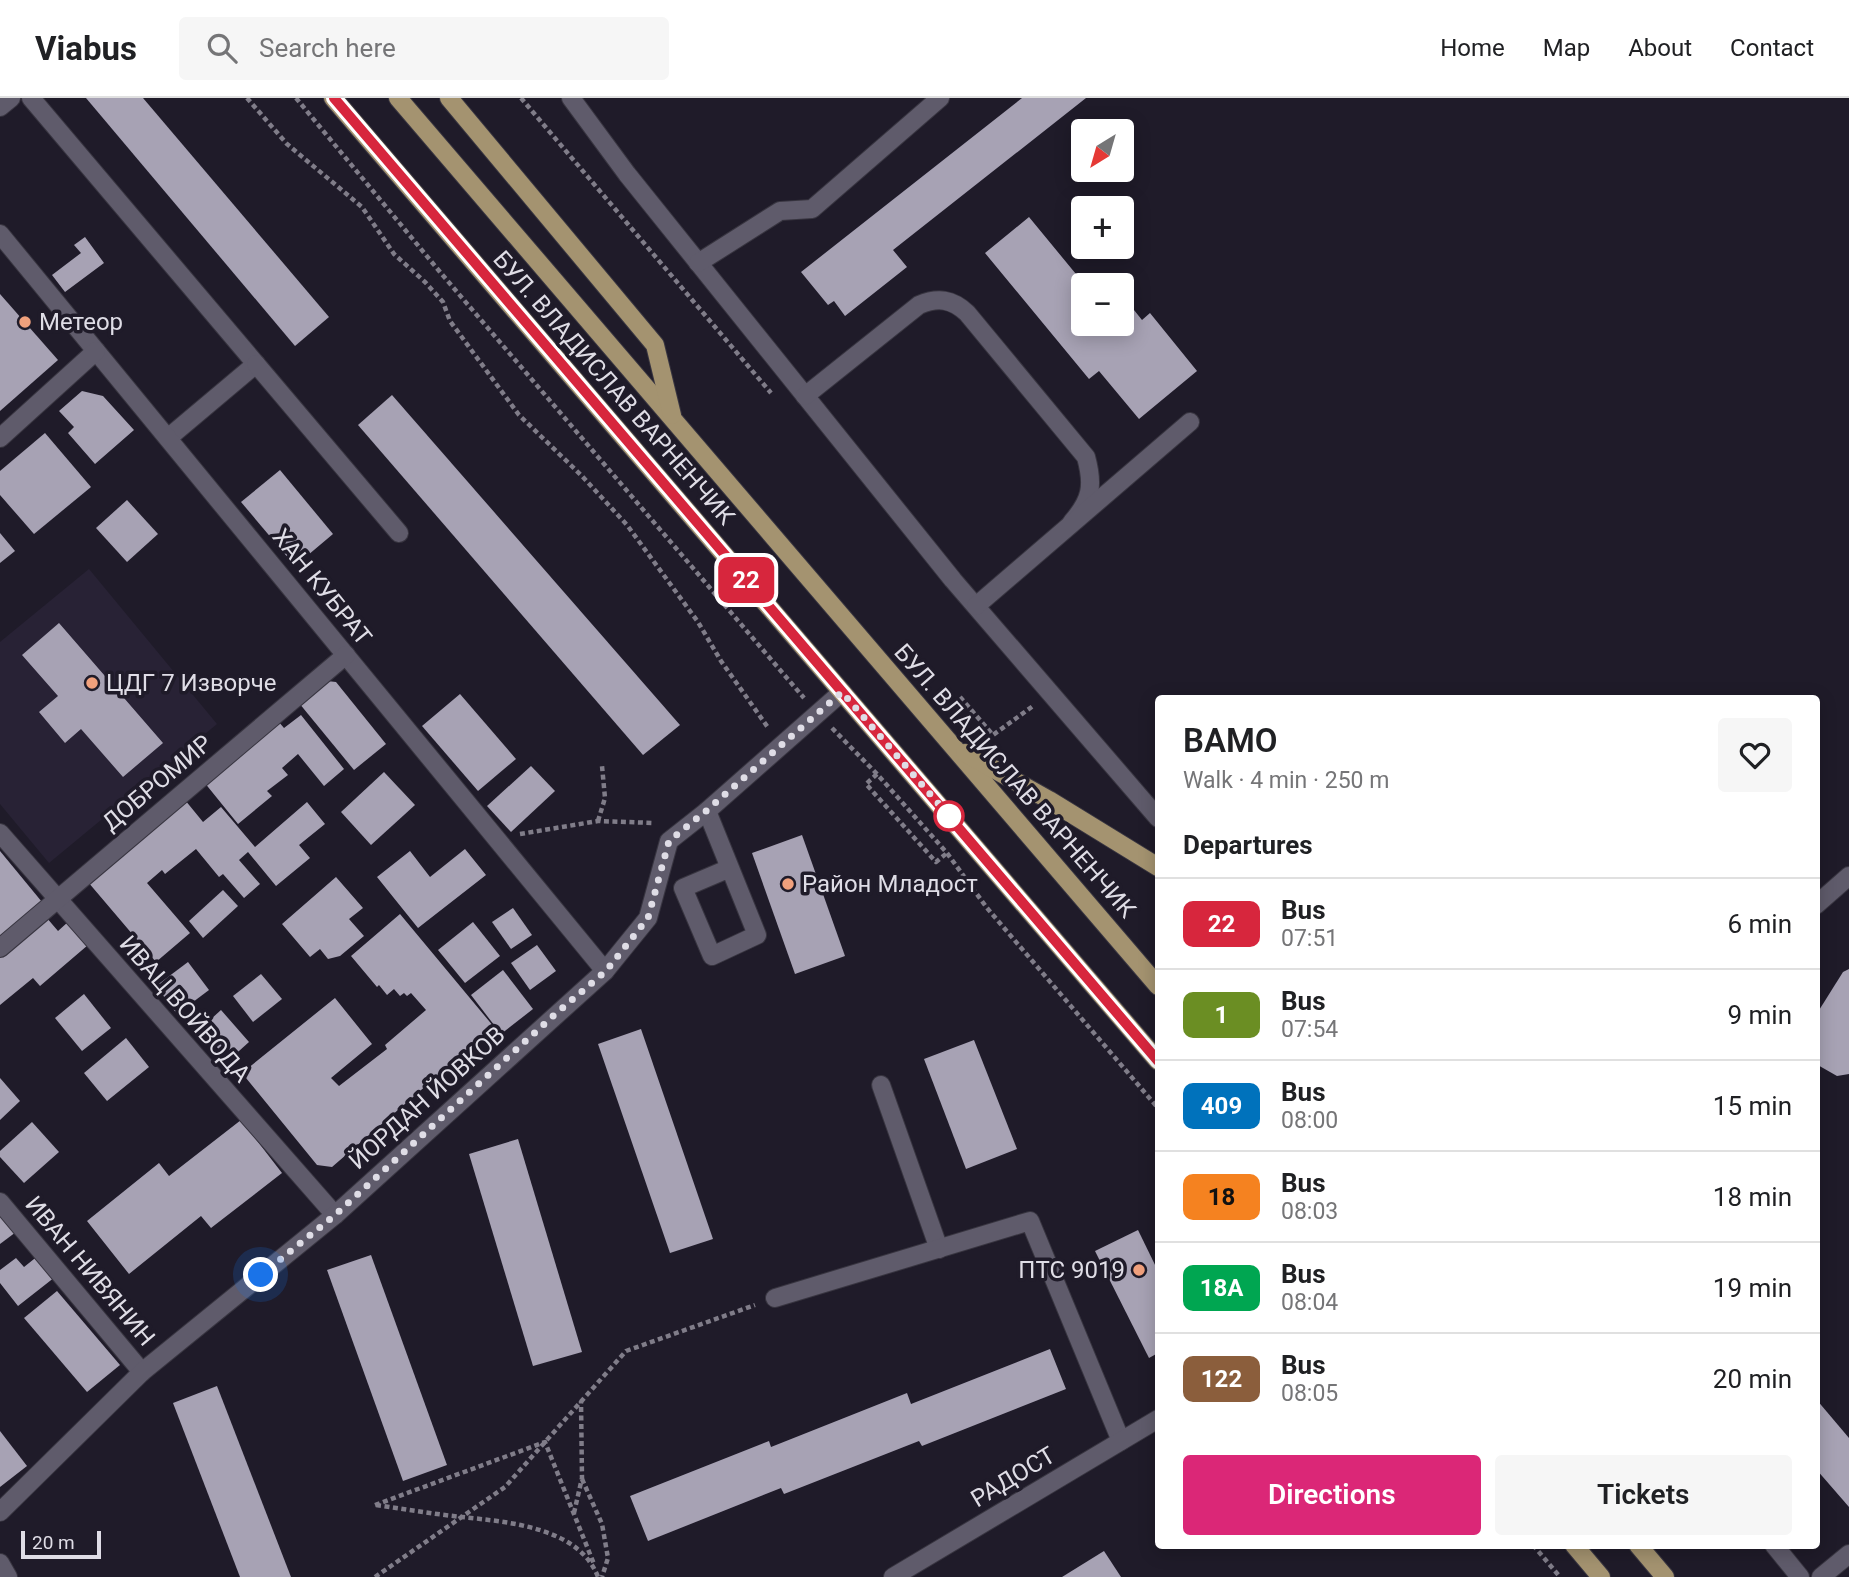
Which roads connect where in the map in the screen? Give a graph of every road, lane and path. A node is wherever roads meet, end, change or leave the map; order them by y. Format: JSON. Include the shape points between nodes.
{"nodes":[{"id":1,"x":11,"y":98,"type":"edge"},
{"id":2,"x":31,"y":98,"type":"edge"},
{"id":3,"x":247,"y":98,"type":"edge"},
{"id":4,"x":296,"y":98,"type":"edge"},
{"id":5,"x":334,"y":98,"type":"edge"},
{"id":6,"x":398,"y":98,"type":"edge"},
{"id":7,"x":449,"y":98,"type":"edge"},
{"id":8,"x":571,"y":98,"type":"edge"},
{"id":9,"x":940,"y":98,"type":"edge"},
{"id":10,"x":0,"y":107,"type":"edge"},
{"id":11,"x":0,"y":234,"type":"edge"},
{"id":12,"x":698,"y":263,"type":"junction"},
{"id":13,"x":96,"y":351,"type":"junction"},
{"id":14,"x":256,"y":365,"type":"junction"},
{"id":15,"x":805,"y":396,"type":"junction"},
{"id":16,"x":673,"y":419,"type":"junction"},
{"id":17,"x":1190,"y":422,"type":"dead end"},
{"id":18,"x":0,"y":438,"type":"edge"},
{"id":19,"x":168,"y":438,"type":"junction"},
{"id":20,"x":1072,"y":522,"type":"junction"},
{"id":21,"x":399,"y":533,"type":"dead end"},
{"id":22,"x":976,"y":606,"type":"junction"},
{"id":23,"x":346,"y":655,"type":"junction"},
{"id":24,"x":842,"y":692,"type":"junction"},
{"id":25,"x":1050,"y":692,"type":"junction"},
{"id":26,"x":960,"y":697,"type":"dead end"},
{"id":27,"x":818,"y":713,"type":"junction"},
{"id":28,"x":953,"y":746,"type":"junction"},
{"id":29,"x":777,"y":749,"type":"junction"},
{"id":30,"x":602,"y":766,"type":"dead end"},
{"id":31,"x":877,"y":774,"type":"junction"},
{"id":32,"x":706,"y":811,"type":"junction"},
{"id":33,"x":1155,"y":814,"type":"edge"},
{"id":34,"x":598,"y":821,"type":"junction"},
{"id":35,"x":654,"y":823,"type":"dead end"},
{"id":36,"x":0,"y":833,"type":"edge"},
{"id":37,"x":496,"y":838,"type":"junction"},
{"id":38,"x":947,"y":853,"type":"junction"},
{"id":39,"x":1155,"y":865,"type":"edge"},
{"id":40,"x":730,"y":868,"type":"junction"},
{"id":41,"x":1849,"y":876,"type":"edge"},
{"id":42,"x":57,"y":900,"type":"junction"},
{"id":43,"x":1820,"y":901,"type":"edge"},
{"id":44,"x":0,"y":948,"type":"edge"},
{"id":45,"x":606,"y":971,"type":"junction"},
{"id":46,"x":1155,"y":982,"type":"edge"},
{"id":47,"x":1155,"y":1057,"type":"edge"},
{"id":48,"x":881,"y":1085,"type":"dead end"},
{"id":49,"x":1155,"y":1104,"type":"edge"},
{"id":50,"x":0,"y":1202,"type":"edge"},
{"id":51,"x":335,"y":1215,"type":"junction"},
{"id":52,"x":939,"y":1249,"type":"junction"},
{"id":53,"x":775,"y":1298,"type":"joint"},
{"id":54,"x":142,"y":1372,"type":"junction"},
{"id":55,"x":581,"y":1401,"type":"junction"},
{"id":56,"x":1155,"y":1421,"type":"edge"},
{"id":57,"x":1121,"y":1441,"type":"junction"},
{"id":58,"x":545,"y":1442,"type":"junction"},
{"id":59,"x":582,"y":1478,"type":"junction"},
{"id":60,"x":0,"y":1512,"type":"edge"},
{"id":61,"x":573,"y":1514,"type":"junction"},
{"id":62,"x":461,"y":1517,"type":"junction"},
{"id":63,"x":1536,"y":1549,"type":"edge"},
{"id":64,"x":1577,"y":1549,"type":"edge"},
{"id":65,"x":1641,"y":1549,"type":"edge"},
{"id":66,"x":1777,"y":1549,"type":"edge"},
{"id":67,"x":1849,"y":1554,"type":"edge"},
{"id":68,"x":0,"y":1563,"type":"edge"},
{"id":69,"x":594,"y":1564,"type":"junction"},
{"id":70,"x":901,"y":1575,"type":"edge"},
{"id":71,"x":8,"y":1577,"type":"edge"},
{"id":72,"x":375,"y":1577,"type":"edge"},
{"id":73,"x":600,"y":1577,"type":"edge"},
{"id":74,"x":1560,"y":1577,"type":"edge"},
{"id":75,"x":1601,"y":1577,"type":"edge"},
{"id":76,"x":1665,"y":1577,"type":"edge"},
{"id":77,"x":1800,"y":1577,"type":"edge"},
{"id":78,"x":1821,"y":1577,"type":"edge"}],
"edges":[{"from":1,"to":10,"type":"street"},
{"from":2,"to":14,"type":"street"},
{"from":3,"to":29,"type":"path","via":[[287,144],[362,207],[394,254],[443,302],[450,321],[519,415],[627,525],[698,622]]},
{"from":4,"to":27,"type":"path"},
{"from":5,"to":24,"type":"main road","name":"БУЛ. ВЛАДИСЛАВ ВАРНЕНЧИК"},
{"from":6,"to":16,"type":"main road","name":"БУЛ. ВЛАДИСЛАВ ВАРНЕНЧИК"},
{"from":7,"to":16,"type":"main road","via":[[655,345]]},
{"from":8,"to":12,"type":"street"},
{"from":9,"to":12,"type":"street","via":[[812,209],[780,211]]},
{"from":11,"to":13,"type":"street","name":"ХАН КУБРАТ"},
{"from":12,"to":15,"type":"street"},
{"from":13,"to":18,"type":"street"},
{"from":13,"to":19,"type":"street","name":"ХАН КУБРАТ"},
{"from":14,"to":19,"type":"street"},
{"from":14,"to":21,"type":"street"},
{"from":15,"to":20,"type":"street","via":[[919,305],[949,301],[967,313],[1086,457],[1090,492]]},
{"from":15,"to":22,"type":"street"},
{"from":16,"to":28,"type":"main road","name":"БУЛ. ВЛАДИСЛАВ ВАРНЕНЧИК"},
{"from":17,"to":20,"type":"street"},
{"from":19,"to":23,"type":"street","name":"ХАН КУБРАТ"},
{"from":20,"to":22,"type":"street"},
{"from":22,"to":25,"type":"street"},
{"from":23,"to":37,"type":"street","name":"ХАН КУБРАТ"},
{"from":23,"to":42,"type":"street","name":"ДОБРОМИР"},
{"from":24,"to":27,"type":"street","name":"ЙОРДАН ЙОВКОВ"},
{"from":24,"to":47,"type":"main road","name":"БУЛ. ВЛАДИСЛАВ ВАРНЕНЧИК"},
{"from":25,"to":26,"type":"path","via":[[993,735]]},
{"from":25,"to":33,"type":"street"},
{"from":27,"to":29,"type":"street","name":"ЙОРДАН ЙОВКОВ"},
{"from":27,"to":31,"type":"path"},
{"from":28,"to":39,"type":"main road"},
{"from":28,"to":46,"type":"main road","name":"БУЛ. ВЛАДИСЛАВ ВАРНЕНЧИК"},
{"from":29,"to":32,"type":"street","name":"ЙОРДАН ЙОВКОВ"},
{"from":30,"to":34,"type":"path","via":[[605,798]]},
{"from":31,"to":38,"type":"path"},
{"from":31,"to":38,"type":"path","via":[[866,784],[936,862]]},
{"from":32,"to":40,"type":"street"},
{"from":32,"to":45,"type":"street","name":"ЙОРДАН ЙОВКОВ","via":[[669,841],[648,918]]},
{"from":34,"to":35,"type":"path"},
{"from":34,"to":37,"type":"path"},
{"from":36,"to":42,"type":"street","name":"ИВАЦ ВОЙВОДА"},
{"from":37,"to":45,"type":"street","name":"ХАН КУБРАТ"},
{"from":38,"to":49,"type":"path","via":[[987,908]]},
{"from":40,"to":40,"type":"street","via":[[757,935],[712,956],[683,888]]},
{"from":41,"to":43,"type":"street"},
{"from":42,"to":44,"type":"street","name":"ДОБРОМИР"},
{"from":42,"to":51,"type":"street","name":"ИВАЦ ВОЙВОДА"},
{"from":45,"to":51,"type":"street","name":"ЙОРДАН ЙОВКОВ"},
{"from":48,"to":52,"type":"street"},
{"from":50,"to":54,"type":"street","name":"ИВАН НИВЯНИН"},
{"from":51,"to":54,"type":"street","name":"ЙОРДАН ЙОВКОВ"},
{"from":52,"to":53,"type":"street"},
{"from":52,"to":57,"type":"street","via":[[1030,1222]]},
{"from":53,"to":55,"type":"path","via":[[626,1351]]},
{"from":54,"to":60,"type":"street","name":"ЙОРДАН ЙОВКОВ"},
{"from":55,"to":58,"type":"path"},
{"from":55,"to":59,"type":"path"},
{"from":56,"to":57,"type":"street","name":"РАДОСТ"},
{"from":57,"to":70,"type":"street","name":"РАДОСТ"},
{"from":58,"to":61,"type":"path"},
{"from":58,"to":62,"type":"path","via":[[505,1487]]},
{"from":58,"to":62,"type":"path","via":[[375,1505]]},
{"from":59,"to":61,"type":"path"},
{"from":59,"to":73,"type":"path","via":[[602,1524],[608,1558]]},
{"from":61,"to":69,"type":"path"},
{"from":62,"to":69,"type":"path","via":[[530,1526],[580,1550]]},
{"from":62,"to":72,"type":"path"},
{"from":63,"to":74,"type":"path"},
{"from":64,"to":75,"type":"main road"},
{"from":65,"to":76,"type":"main road"},
{"from":66,"to":77,"type":"street"},
{"from":67,"to":78,"type":"street"},
{"from":68,"to":71,"type":"street"},
{"from":69,"to":73,"type":"path"}]}
